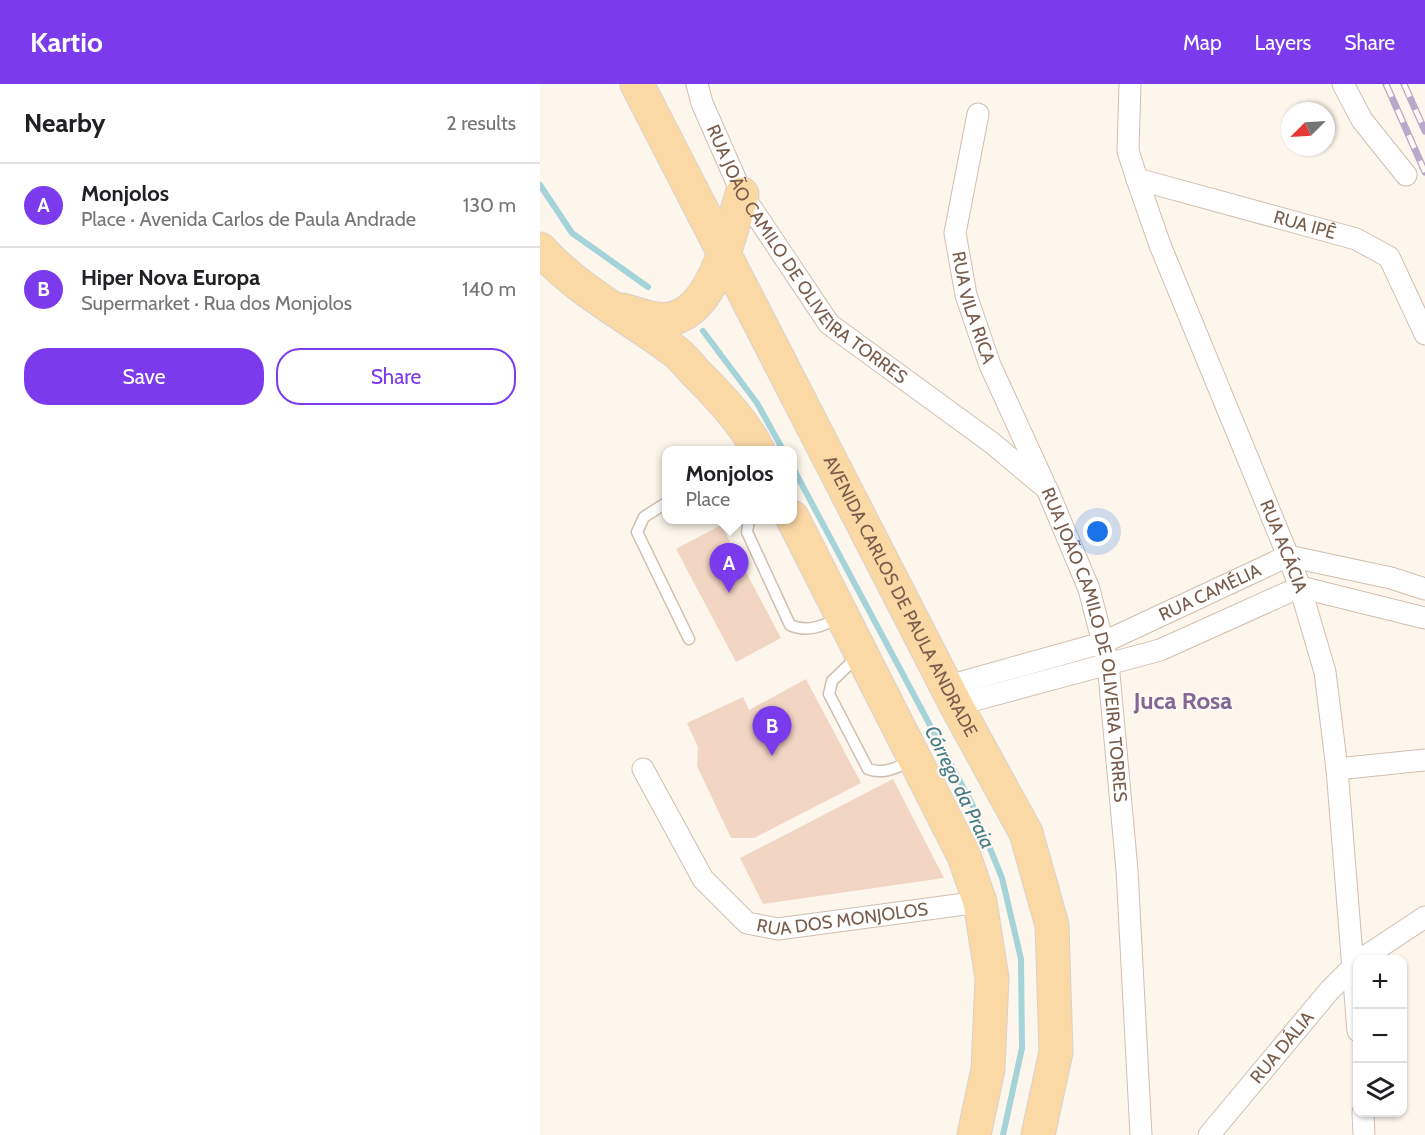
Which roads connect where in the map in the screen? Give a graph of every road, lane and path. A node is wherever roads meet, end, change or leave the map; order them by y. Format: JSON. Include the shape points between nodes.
{"nodes":[{"id":1,"x":637,"y":84,"type":"edge"},
{"id":2,"x":697,"y":84,"type":"edge"},
{"id":3,"x":1130,"y":84,"type":"edge"},
{"id":4,"x":1343,"y":84,"type":"edge"},
{"id":5,"x":978,"y":114,"type":"dead end"},
{"id":6,"x":1406,"y":175,"type":"dead end"},
{"id":7,"x":1137,"y":179,"type":"junction"},
{"id":8,"x":742,"y":194,"type":"junction"},
{"id":9,"x":540,"y":249,"type":"edge"},
{"id":10,"x":724,"y":251,"type":"junction"},
{"id":11,"x":604,"y":304,"type":"junction"},
{"id":12,"x":1425,"y":334,"type":"edge"},
{"id":13,"x":756,"y":446,"type":"edge"},
{"id":14,"x":1047,"y":489,"type":"junction"},
{"id":15,"x":662,"y":506,"type":"edge"},
{"id":16,"x":748,"y":524,"type":"edge"},
{"id":17,"x":796,"y":524,"type":"edge"},
{"id":18,"x":1288,"y":556,"type":"junction"},
{"id":19,"x":1299,"y":587,"type":"junction"},
{"id":20,"x":1425,"y":589,"type":"edge"},
{"id":21,"x":842,"y":617,"type":"junction"},
{"id":22,"x":1425,"y":618,"type":"edge"},
{"id":23,"x":689,"y":639,"type":"dead end"},
{"id":24,"x":861,"y":653,"type":"junction"},
{"id":25,"x":1105,"y":653,"type":"junction"},
{"id":26,"x":952,"y":696,"type":"junction"},
{"id":27,"x":915,"y":759,"type":"junction"},
{"id":28,"x":1425,"y":760,"type":"edge"},
{"id":29,"x":643,"y":769,"type":"dead end"},
{"id":30,"x":1337,"y":769,"type":"junction"},
{"id":31,"x":980,"y":902,"type":"junction"},
{"id":32,"x":1425,"y":916,"type":"edge"},
{"id":33,"x":1356,"y":955,"type":"edge"},
{"id":34,"x":1367,"y":955,"type":"edge"},
{"id":35,"x":1353,"y":966,"type":"edge"},
{"id":36,"x":1363,"y":1117,"type":"edge"},
{"id":37,"x":974,"y":1135,"type":"edge"},
{"id":38,"x":1038,"y":1135,"type":"edge"},
{"id":39,"x":1141,"y":1135,"type":"edge"},
{"id":40,"x":1209,"y":1135,"type":"edge"},
{"id":41,"x":1364,"y":1135,"type":"edge"}],
"edges":[{"from":1,"to":10,"type":"main road","name":"AVENIDA CARLOS DE PAULA ANDRADE"},
{"from":2,"to":8,"type":"street","name":"RUA JOÃO CAMILO DE OLIVEIRA TORRES"},
{"from":3,"to":7,"type":"street","name":"RUA ACÁCIA","via":[[1128,151]]},
{"from":4,"to":6,"type":"street","via":[[1362,120]]},
{"from":5,"to":14,"type":"street","name":"RUA VILA RICA","via":[[955,233],[966,295],[990,365]]},
{"from":7,"to":12,"type":"street","name":"RUA IPÊ","via":[[1356,238],[1389,257]]},
{"from":7,"to":18,"type":"street","name":"RUA ACÁCIA","via":[[1160,245]]},
{"from":8,"to":10,"type":"main road"},
{"from":8,"to":14,"type":"street","name":"RUA JOÃO CAMILO DE OLIVEIRA TORRES","via":[[829,324],[992,443]]},
{"from":9,"to":11,"type":"main road"},
{"from":10,"to":11,"type":"main road","via":[[699,302],[677,317],[652,319]]},
{"from":10,"to":26,"type":"main road","name":"AVENIDA CARLOS DE PAULA ANDRADE"},
{"from":11,"to":13,"type":"main road","via":[[674,350],[715,392]]},
{"from":14,"to":25,"type":"street","name":"RUA JOÃO CAMILO DE OLIVEIRA TORRES","via":[[1089,589]]},
{"from":15,"to":23,"type":"lane","via":[[644,517],[637,532]]},
{"from":16,"to":21,"type":"lane","via":[[747,532],[790,625],[799,629],[822,627]]},
{"from":17,"to":21,"type":"main road"},
{"from":18,"to":19,"type":"street","name":"RUA ACÁCIA"},
{"from":18,"to":20,"type":"street"},
{"from":18,"to":25,"type":"street","name":"RUA CAMÉLIA"},
{"from":19,"to":22,"type":"street"},
{"from":19,"to":25,"type":"street","name":"RUA CAMÉLIA","via":[[1160,650]]},
{"from":19,"to":30,"type":"street","name":"RUA ACÁCIA","via":[[1325,672]]},
{"from":21,"to":24,"type":"main road"},
{"from":24,"to":27,"type":"main road"},
{"from":24,"to":27,"type":"lane","via":[[832,681],[829,694],[868,769],[886,772]]},
{"from":25,"to":26,"type":"street"},
{"from":25,"to":39,"type":"street","name":"RUA JOÃO CAMILO DE OLIVEIRA TORRES","via":[[1127,870]]},
{"from":26,"to":38,"type":"main road","name":"AVENIDA CARLOS DE PAULA ANDRADE","via":[[1026,833],[1052,925],[1056,1052]]},
{"from":27,"to":31,"type":"main road","via":[[964,856]]},
{"from":28,"to":30,"type":"street"},
{"from":29,"to":31,"type":"street","name":"RUA DOS MONJOLOS","via":[[703,879],[747,923],[778,929]]},
{"from":30,"to":33,"type":"street","name":"RUA ACÁCIA"},
{"from":31,"to":37,"type":"main road","via":[[992,978],[988,1069]]},
{"from":32,"to":34,"type":"street","name":"RUA DÁLIA"},
{"from":35,"to":40,"type":"street","name":"RUA DÁLIA"},
{"from":36,"to":41,"type":"street"}]}
